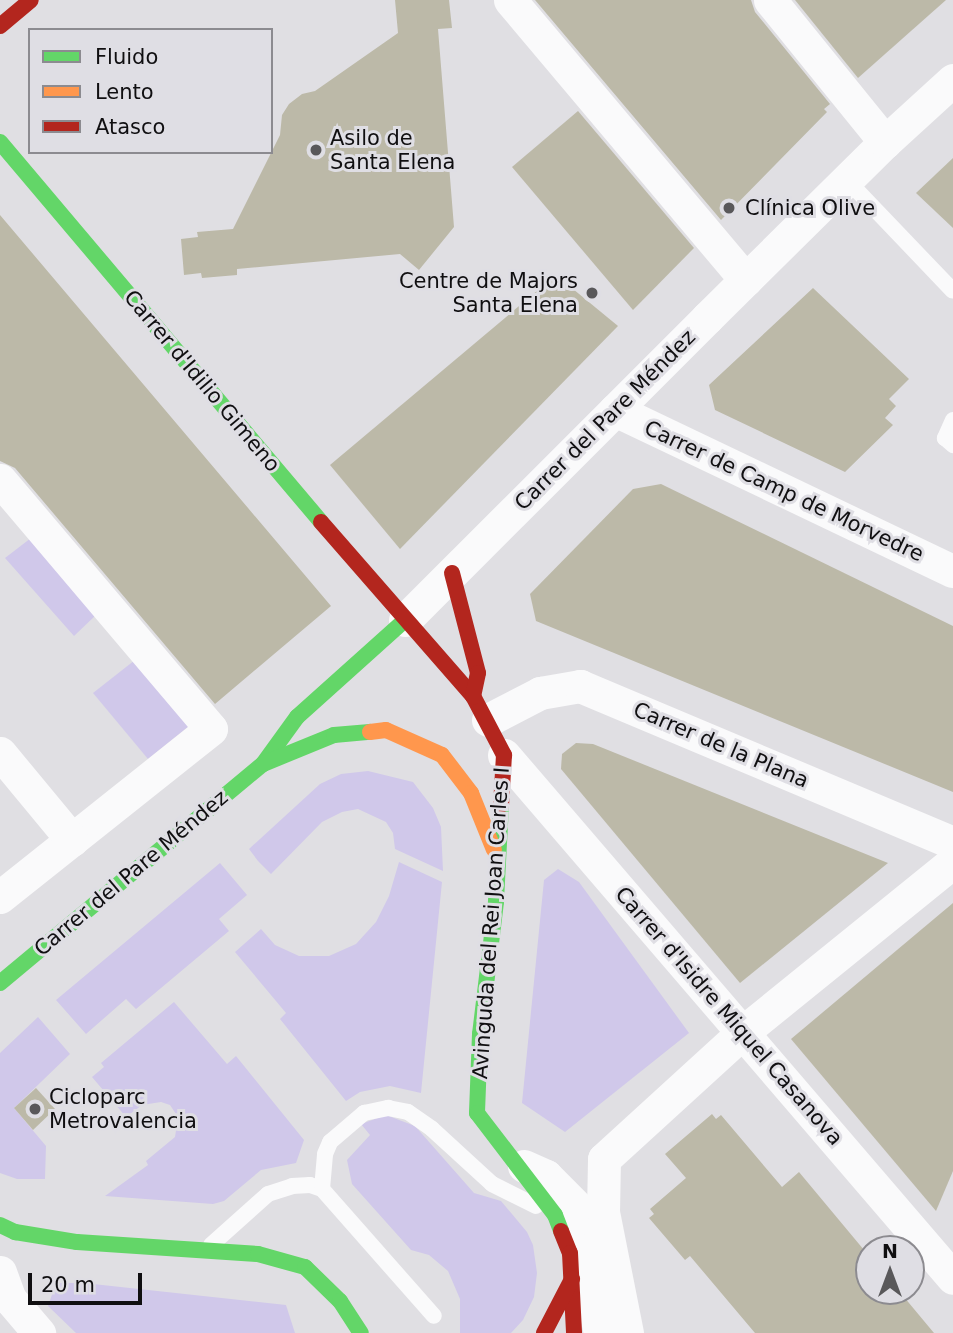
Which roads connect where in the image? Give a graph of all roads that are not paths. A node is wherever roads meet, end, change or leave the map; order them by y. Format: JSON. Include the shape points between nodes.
{"nodes":[{"id":1,"x":32,"y":0,"type":"edge"},
{"id":2,"x":510,"y":0,"type":"edge"},
{"id":3,"x":770,"y":0,"type":"edge"},
{"id":4,"x":0,"y":26,"type":"edge"},
{"id":5,"x":947,"y":96,"type":"edge"},
{"id":6,"x":0,"y":142,"type":"edge"},
{"id":7,"x":885,"y":142,"type":"junction"},
{"id":8,"x":847,"y":180,"type":"junction"},
{"id":9,"x":746,"y":279,"type":"junction"},
{"id":10,"x":953,"y":291,"type":"edge"},
{"id":11,"x":615,"y":410,"type":"junction"},
{"id":12,"x":953,"y":420,"type":"edge"},
{"id":13,"x":953,"y":445,"type":"edge"},
{"id":14,"x":0,"y":480,"type":"edge"},
{"id":15,"x":953,"y":571,"type":"edge"},
{"id":16,"x":452,"y":573,"type":"junction"},
{"id":17,"x":405,"y":620,"type":"junction"},
{"id":18,"x":481,"y":708,"type":"junction"},
{"id":19,"x":0,"y":753,"type":"edge"},
{"id":20,"x":503,"y":755,"type":"junction"},
{"id":21,"x":263,"y":764,"type":"junction"},
{"id":22,"x":72,"y":840,"type":"junction"},
{"id":23,"x":953,"y":843,"type":"edge"},
{"id":24,"x":499,"y":862,"type":"junction"},
{"id":25,"x":953,"y":862,"type":"edge"},
{"id":26,"x":0,"y":897,"type":"edge"},
{"id":27,"x":0,"y":982,"type":"edge"},
{"id":28,"x":743,"y":1032,"type":"junction"},
{"id":29,"x":516,"y":1163,"type":"junction"},
{"id":30,"x":322,"y":1189,"type":"junction"},
{"id":31,"x":555,"y":1214,"type":"junction"},
{"id":32,"x":0,"y":1225,"type":"edge"},
{"id":33,"x":200,"y":1252,"type":"junction"},
{"id":34,"x":0,"y":1272,"type":"edge"},
{"id":35,"x":953,"y":1278,"type":"edge"},
{"id":36,"x":572,"y":1279,"type":"junction"},
{"id":37,"x":434,"y":1316,"type":"dead end"},
{"id":38,"x":39,"y":1333,"type":"edge"},
{"id":39,"x":361,"y":1333,"type":"edge"},
{"id":40,"x":544,"y":1333,"type":"edge"},
{"id":41,"x":574,"y":1333,"type":"edge"},
{"id":42,"x":600,"y":1333,"type":"edge"},
{"id":43,"x":627,"y":1333,"type":"edge"}],
"edges":[{"from":1,"to":4,"type":"street"},
{"from":2,"to":9,"type":"street"},
{"from":3,"to":7,"type":"street"},
{"from":5,"to":7,"type":"street","name":"Carrer del Pare Méndez"},
{"from":6,"to":17,"type":"street","name":"Carrer d'Idilio Gimeno"},
{"from":7,"to":8,"type":"street","name":"Carrer del Pare Méndez"},
{"from":8,"to":9,"type":"street","name":"Carrer del Pare Méndez"},
{"from":8,"to":10,"type":"lane"},
{"from":9,"to":11,"type":"street","name":"Carrer del Pare Méndez"},
{"from":11,"to":15,"type":"street","name":"Carrer de Camp de Morvedre"},
{"from":11,"to":16,"type":"street","name":"Carrer del Pare Méndez"},
{"from":12,"to":13,"type":"lane","via":[[945,438]]},
{"from":14,"to":22,"type":"street","via":[[211,729]]},
{"from":16,"to":17,"type":"street","name":"Carrer del Pare Méndez"},
{"from":16,"to":18,"type":"street","via":[[478,673]]},
{"from":17,"to":18,"type":"street","name":"Avinguda del Rei Joan Carles I"},
{"from":17,"to":21,"type":"street","name":"Carrer del Pare Méndez","via":[[297,717]]},
{"from":18,"to":20,"type":"street","name":"Avinguda del Rei Joan Carles I"},
{"from":18,"to":23,"type":"street","name":"Carrer de la Plana","via":[[580,686]]},
{"from":19,"to":22,"type":"street"},
{"from":20,"to":24,"type":"street","name":"Avinguda del Rei Joan Carles I"},
{"from":20,"to":28,"type":"street","name":"Carrer d'Isidre Miquel Casanova"},
{"from":21,"to":24,"type":"street","name":"Carrer del Pare Méndez","via":[[334,736],[386,730],[442,755],[471,793]]},
{"from":21,"to":27,"type":"street","name":"Carrer del Pare Méndez"},
{"from":22,"to":26,"type":"street"},
{"from":24,"to":29,"type":"street","name":"Avinguda del Rei Joan Carles I","via":[[480,1034],[477,1113]]},
{"from":25,"to":28,"type":"street"},
{"from":28,"to":35,"type":"street","name":"Carrer d'Isidre Miquel Casanova"},
{"from":28,"to":43,"type":"street","via":[[604,1159],[603,1212]]},
{"from":29,"to":31,"type":"street","name":"Avinguda del Rei Joan Carles I"},
{"from":29,"to":42,"type":"street","name":"Avinguda del Rei Joan Carles I","via":[[546,1176],[578,1208]]},
{"from":30,"to":31,"type":"lane","via":[[330,1142],[364,1113],[388,1108],[408,1112],[432,1129],[492,1184]]},
{"from":30,"to":33,"type":"lane","via":[[292,1186],[268,1195]]},
{"from":30,"to":37,"type":"lane"},
{"from":31,"to":36,"type":"street","name":"Avinguda del Rei Joan Carles I","via":[[570,1253]]},
{"from":32,"to":33,"type":"street","via":[[15,1232],[77,1242]]},
{"from":33,"to":39,"type":"street","via":[[258,1254],[305,1267],[340,1301]]},
{"from":34,"to":38,"type":"street","via":[[10,1299]]},
{"from":36,"to":40,"type":"street"},
{"from":36,"to":41,"type":"street","name":"Avinguda del Rei Joan Carles I"}]}
